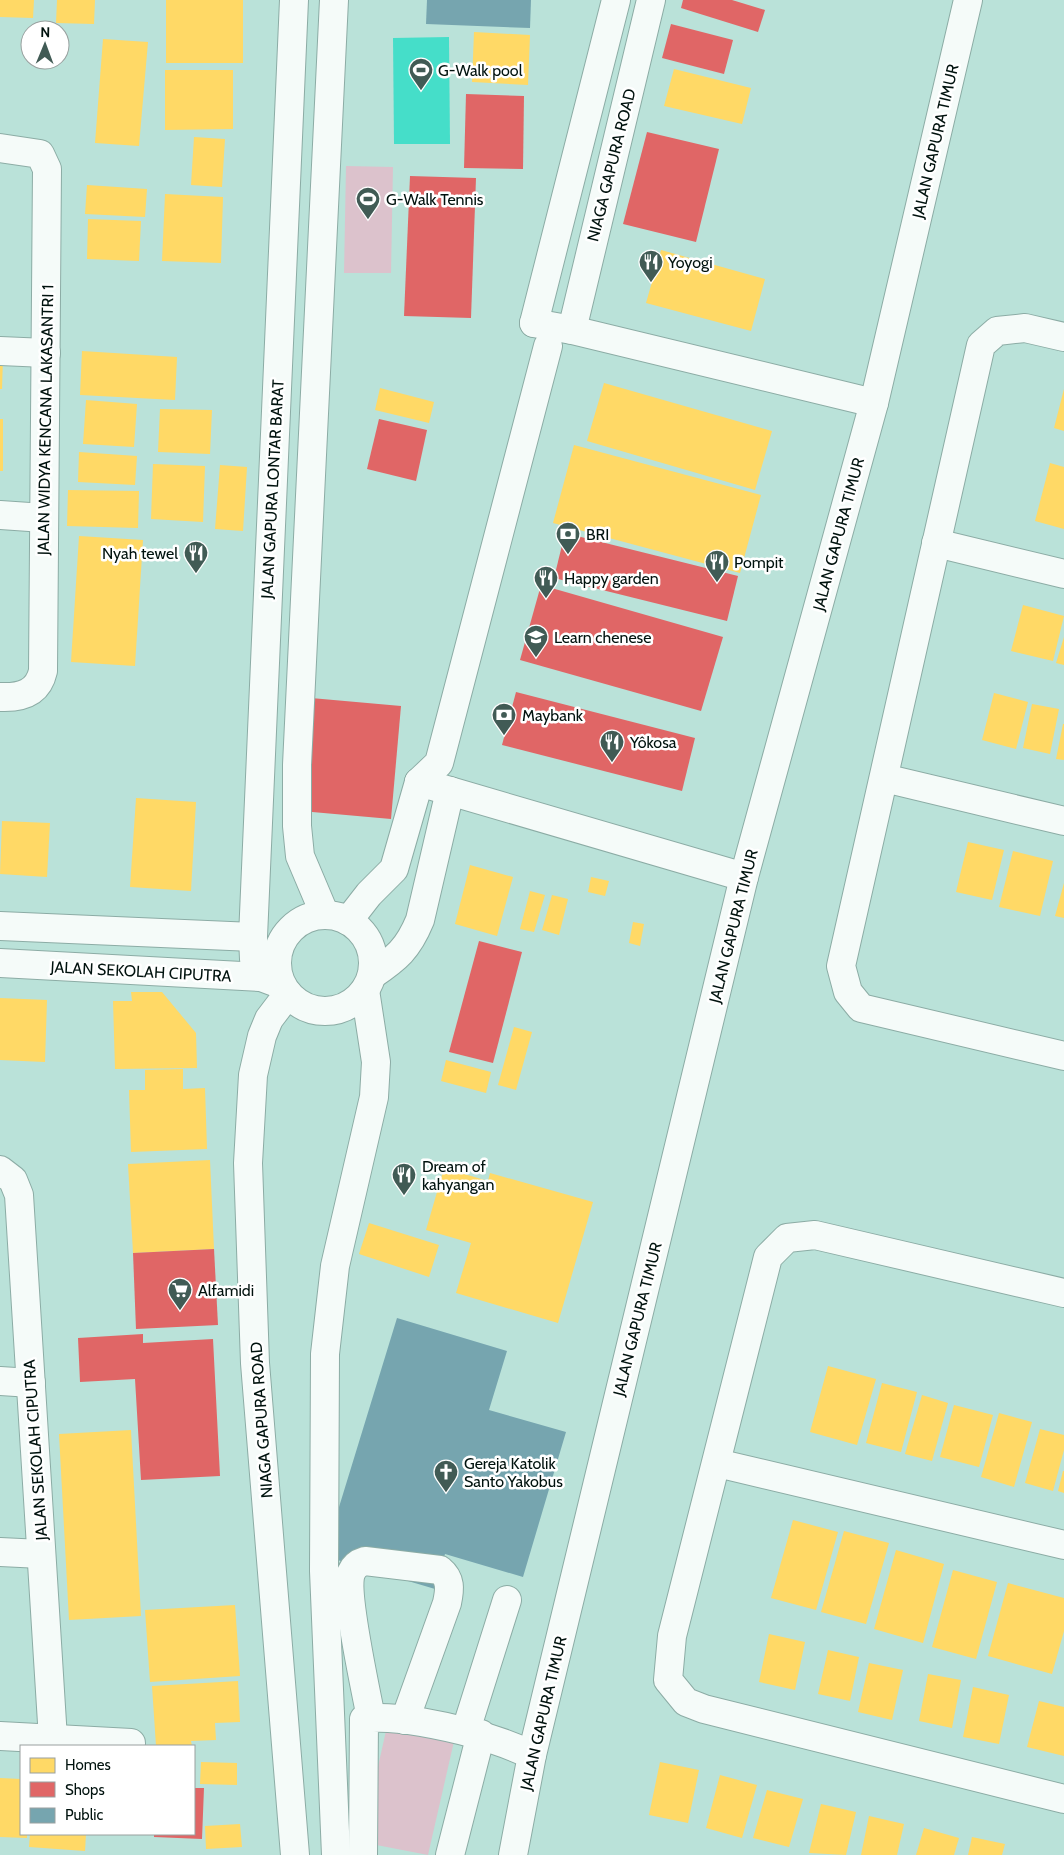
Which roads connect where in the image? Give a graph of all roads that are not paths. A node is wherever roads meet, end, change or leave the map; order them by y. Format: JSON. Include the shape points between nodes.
{"nodes":[{"id":1,"x":294,"y":0,"type":"edge"},
{"id":2,"x":334,"y":0,"type":"edge"},
{"id":3,"x":616,"y":0,"type":"edge"},
{"id":4,"x":651,"y":0,"type":"edge"},
{"id":5,"x":968,"y":0,"type":"edge"},
{"id":6,"x":0,"y":148,"type":"edge"},
{"id":7,"x":534,"y":323,"type":"junction"},
{"id":8,"x":572,"y":330,"type":"junction"},
{"id":9,"x":1064,"y":337,"type":"edge"},
{"id":10,"x":548,"y":346,"type":"junction"},
{"id":11,"x":0,"y":351,"type":"edge"},
{"id":12,"x":46,"y":353,"type":"junction"},
{"id":13,"x":874,"y":403,"type":"junction"},
{"id":14,"x":0,"y":515,"type":"edge"},
{"id":15,"x":44,"y":518,"type":"junction"},
{"id":16,"x":936,"y":543,"type":"junction"},
{"id":17,"x":1064,"y":574,"type":"edge"},
{"id":18,"x":0,"y":697,"type":"edge"},
{"id":19,"x":439,"y":763,"type":"junction"},
{"id":20,"x":884,"y":778,"type":"junction"},
{"id":21,"x":419,"y":782,"type":"junction"},
{"id":22,"x":450,"y":791,"type":"junction"},
{"id":23,"x":1064,"y":820,"type":"edge"},
{"id":24,"x":744,"y":877,"type":"junction"},
{"id":25,"x":336,"y":918,"type":"junction"},
{"id":26,"x":0,"y":926,"type":"edge"},
{"id":27,"x":253,"y":937,"type":"junction"},
{"id":28,"x":0,"y":963,"type":"edge"},
{"id":29,"x":368,"y":983,"type":"junction"},
{"id":30,"x":277,"y":985,"type":"junction"},
{"id":31,"x":1064,"y":1056,"type":"edge"},
{"id":32,"x":0,"y":1170,"type":"edge"},
{"id":33,"x":1064,"y":1293,"type":"edge"},
{"id":34,"x":0,"y":1381,"type":"edge"},
{"id":35,"x":31,"y":1383,"type":"junction"},
{"id":36,"x":717,"y":1463,"type":"junction"},
{"id":37,"x":1064,"y":1545,"type":"edge"},
{"id":38,"x":0,"y":1552,"type":"edge"},
{"id":39,"x":41,"y":1554,"type":"junction"},
{"id":40,"x":506,"y":1600,"type":"dead end"},
{"id":41,"x":367,"y":1718,"type":"junction"},
{"id":42,"x":405,"y":1720,"type":"junction"},
{"id":43,"x":330,"y":1722,"type":"junction"},
{"id":44,"x":474,"y":1732,"type":"junction"},
{"id":45,"x":0,"y":1736,"type":"edge"},
{"id":46,"x":53,"y":1739,"type":"junction"},
{"id":47,"x":132,"y":1743,"type":"dead end"},
{"id":48,"x":532,"y":1755,"type":"junction"},
{"id":49,"x":1064,"y":1799,"type":"edge"},
{"id":50,"x":295,"y":1855,"type":"edge"},
{"id":51,"x":336,"y":1855,"type":"edge"},
{"id":52,"x":363,"y":1855,"type":"edge"},
{"id":53,"x":450,"y":1855,"type":"edge"},
{"id":54,"x":513,"y":1855,"type":"edge"}],
"edges":[{"from":1,"to":27,"type":"street","name":"JALAN GAPURA LONTAR BARAT"},
{"from":2,"to":25,"type":"street","via":[[297,765],[297,826],[300,856]]},
{"from":3,"to":7,"type":"street"},
{"from":4,"to":8,"type":"street","name":"NIAGA GAPURA ROAD"},
{"from":5,"to":13,"type":"street","name":"JALAN GAPURA TIMUR"},
{"from":6,"to":12,"type":"street","name":"JALAN WIDYA KENCANA LAKASANTRI 1","via":[[40,154],[47,170]]},
{"from":7,"to":8,"type":"street"},
{"from":7,"to":10,"type":"street"},
{"from":8,"to":10,"type":"street"},
{"from":8,"to":13,"type":"street"},
{"from":9,"to":16,"type":"street","via":[[1025,328],[997,331],[981,345]]},
{"from":10,"to":19,"type":"street"},
{"from":11,"to":12,"type":"street"},
{"from":12,"to":15,"type":"street","name":"JALAN WIDYA KENCANA LAKASANTRI 1"},
{"from":13,"to":24,"type":"street","name":"JALAN GAPURA TIMUR"},
{"from":14,"to":15,"type":"street"},
{"from":15,"to":18,"type":"street","name":"JALAN WIDYA KENCANA LAKASANTRI 1","via":[[41,677],[34,690]]},
{"from":16,"to":17,"type":"street"},
{"from":16,"to":20,"type":"street"},
{"from":19,"to":21,"type":"street"},
{"from":19,"to":22,"type":"street"},
{"from":20,"to":23,"type":"street"},
{"from":20,"to":31,"type":"street","via":[[841,966],[848,992],[861,1008]]},
{"from":21,"to":22,"type":"street"},
{"from":21,"to":25,"type":"street","via":[[394,869],[369,894]]},
{"from":22,"to":24,"type":"street"},
{"from":22,"to":29,"type":"street","via":[[420,920],[413,937],[400,956]]},
{"from":24,"to":48,"type":"street","name":"JALAN GAPURA TIMUR"},
{"from":25,"to":29,"type":"street","via":[[358,928],[372,950],[374,963]]},
{"from":25,"to":30,"type":"street","via":[[311,917],[288,932],[277,957]]},
{"from":26,"to":27,"type":"street"},
{"from":27,"to":30,"type":"street","name":"JALAN GAPURA LONTAR BARAT","via":[[254,959]]},
{"from":28,"to":30,"type":"street","name":"JALAN SEKOLAH CIPUTRA"},
{"from":29,"to":30,"type":"street","via":[[355,1000],[342,1008],[327,1011],[299,1004]]},
{"from":29,"to":43,"type":"street","via":[[376,1062],[374,1097],[335,1266],[325,1354],[324,1571]]},
{"from":30,"to":50,"type":"street","name":"NIAGA GAPURA ROAD","via":[[253,1075],[248,1163],[256,1363]]},
{"from":32,"to":35,"type":"street","name":"JALAN SEKOLAH CIPUTRA","via":[[13,1180],[19,1195]]},
{"from":33,"to":36,"type":"street","via":[[815,1235],[788,1238],[768,1257]]},
{"from":34,"to":35,"type":"street"},
{"from":35,"to":39,"type":"street","name":"JALAN SEKOLAH CIPUTRA"},
{"from":36,"to":37,"type":"street"},
{"from":36,"to":49,"type":"street","via":[[672,1636],[668,1680],[686,1702]]},
{"from":38,"to":39,"type":"street"},
{"from":39,"to":46,"type":"street","name":"JALAN SEKOLAH CIPUTRA"},
{"from":40,"to":44,"type":"street"},
{"from":41,"to":42,"type":"street"},
{"from":41,"to":42,"type":"street","via":[[350,1596],[351,1572],[357,1564],[365,1561],[440,1570],[449,1582],[447,1602]]},
{"from":41,"to":43,"type":"street"},
{"from":41,"to":52,"type":"street"},
{"from":42,"to":44,"type":"street"},
{"from":43,"to":51,"type":"street"},
{"from":44,"to":48,"type":"street"},
{"from":44,"to":53,"type":"street"},
{"from":45,"to":46,"type":"street"},
{"from":46,"to":47,"type":"street"},
{"from":48,"to":54,"type":"street","name":"JALAN GAPURA TIMUR"}]}
